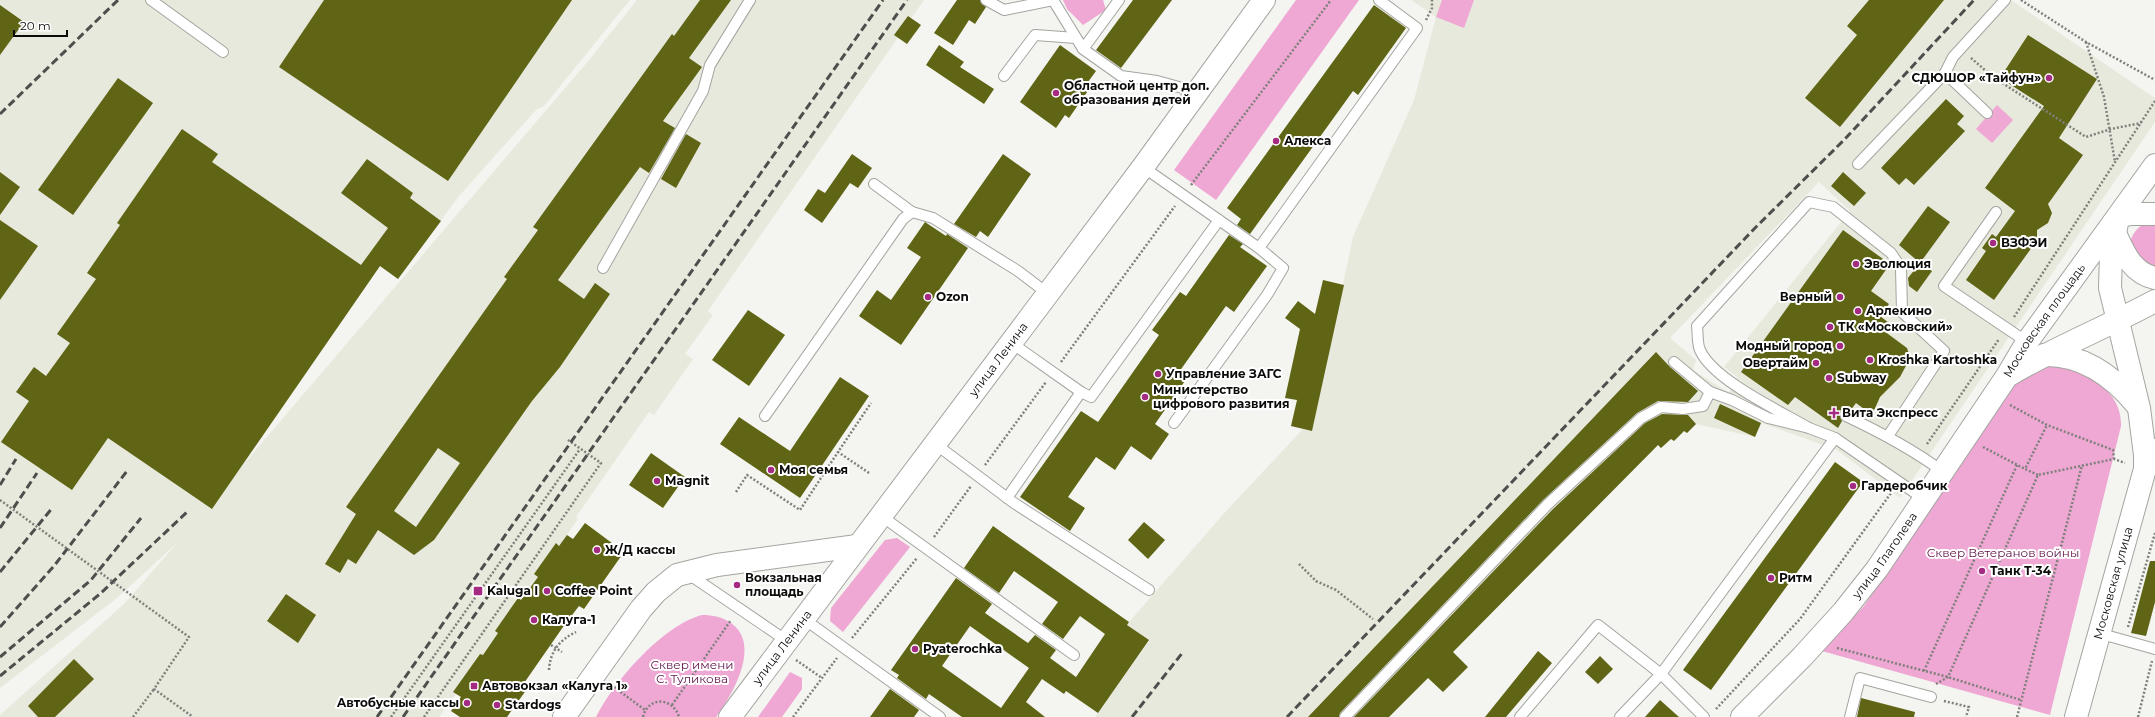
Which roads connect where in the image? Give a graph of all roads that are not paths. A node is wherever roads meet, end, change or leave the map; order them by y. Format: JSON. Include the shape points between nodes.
{"nodes":[{"id":1,"x":151,"y":0,"type":"edge"},
{"id":2,"x":750,"y":0,"type":"edge"},
{"id":3,"x":986,"y":0,"type":"edge"},
{"id":4,"x":1053,"y":0,"type":"edge"},
{"id":5,"x":1119,"y":0,"type":"edge"},
{"id":6,"x":1264,"y":0,"type":"edge"},
{"id":7,"x":1379,"y":0,"type":"edge"},
{"id":8,"x":2005,"y":0,"type":"edge"},
{"id":9,"x":1076,"y":38,"type":"junction"},
{"id":10,"x":1083,"y":49,"type":"junction"},
{"id":11,"x":223,"y":52,"type":"dead end"},
{"id":12,"x":1945,"y":72,"type":"junction"},
{"id":13,"x":1004,"y":76,"type":"dead end"},
{"id":14,"x":1197,"y":92,"type":"junction"},
{"id":15,"x":1986,"y":112,"type":"dead end"},
{"id":16,"x":1858,"y":164,"type":"dead end"},
{"id":17,"x":2155,"y":165,"type":"edge"},
{"id":18,"x":1143,"y":166,"type":"junction"},
{"id":19,"x":874,"y":184,"type":"dead end"},
{"id":20,"x":912,"y":212,"type":"junction"},
{"id":21,"x":1996,"y":212,"type":"dead end"},
{"id":22,"x":2155,"y":214,"type":"edge"},
{"id":23,"x":1219,"y":220,"type":"junction"},
{"id":24,"x":2117,"y":225,"type":"junction"},
{"id":25,"x":1259,"y":248,"type":"junction"},
{"id":26,"x":603,"y":268,"type":"dead end"},
{"id":27,"x":2155,"y":278,"type":"edge"},
{"id":28,"x":1047,"y":293,"type":"junction"},
{"id":29,"x":2155,"y":302,"type":"edge"},
{"id":30,"x":2118,"y":322,"type":"junction"},
{"id":31,"x":1010,"y":342,"type":"junction"},
{"id":32,"x":2035,"y":349,"type":"junction"},
{"id":33,"x":1674,"y":362,"type":"dead end"},
{"id":34,"x":2007,"y":376,"type":"joint"},
{"id":35,"x":1081,"y":392,"type":"junction"},
{"id":36,"x":1710,"y":392,"type":"junction"},
{"id":37,"x":2139,"y":408,"type":"junction"},
{"id":38,"x":765,"y":416,"type":"dead end"},
{"id":39,"x":1846,"y":416,"type":"dead end"},
{"id":40,"x":1174,"y":423,"type":"dead end"},
{"id":41,"x":1809,"y":428,"type":"junction"},
{"id":42,"x":1888,"y":436,"type":"junction"},
{"id":43,"x":1835,"y":438,"type":"junction"},
{"id":44,"x":934,"y":444,"type":"junction"},
{"id":45,"x":2150,"y":459,"type":"edge"},
{"id":46,"x":1942,"y":470,"type":"junction"},
{"id":47,"x":1007,"y":498,"type":"junction"},
{"id":48,"x":1924,"y":499,"type":"junction"},
{"id":49,"x":880,"y":515,"type":"junction"},
{"id":50,"x":857,"y":546,"type":"junction"},
{"id":51,"x":687,"y":573,"type":"junction"},
{"id":52,"x":1149,"y":590,"type":"dead end"},
{"id":53,"x":804,"y":619,"type":"junction"},
{"id":54,"x":2098,"y":633,"type":"junction"},
{"id":55,"x":789,"y":649,"type":"junction"},
{"id":56,"x":2154,"y":653,"type":"edge"},
{"id":57,"x":1074,"y":655,"type":"dead end"},
{"id":58,"x":1661,"y":674,"type":"junction"},
{"id":59,"x":1931,"y":697,"type":"road end"},
{"id":60,"x":564,"y":717,"type":"edge"},
{"id":61,"x":730,"y":717,"type":"edge"},
{"id":62,"x":940,"y":717,"type":"edge"},
{"id":63,"x":1345,"y":717,"type":"edge"},
{"id":64,"x":1520,"y":717,"type":"edge"},
{"id":65,"x":1620,"y":717,"type":"edge"},
{"id":66,"x":1704,"y":717,"type":"edge"},
{"id":67,"x":1742,"y":717,"type":"edge"},
{"id":68,"x":1850,"y":717,"type":"edge"},
{"id":69,"x":2076,"y":717,"type":"edge"}],
"edges":[{"from":1,"to":11,"type":"lane"},
{"from":2,"to":26,"type":"lane","via":[[710,65],[702,91]]},
{"from":3,"to":4,"type":"lane","via":[[1004,10]]},
{"from":4,"to":9,"type":"lane"},
{"from":5,"to":10,"type":"lane"},
{"from":6,"to":14,"type":"main road","name":"улица Ленина"},
{"from":7,"to":25,"type":"lane","via":[[1418,28]]},
{"from":8,"to":12,"type":"lane","via":[[1983,29],[1953,56]]},
{"from":9,"to":10,"type":"lane"},
{"from":9,"to":13,"type":"lane","via":[[1035,35]]},
{"from":10,"to":14,"type":"lane","via":[[1121,76],[1157,81]]},
{"from":12,"to":15,"type":"lane"},
{"from":12,"to":16,"type":"lane"},
{"from":14,"to":18,"type":"main road","name":"улица Ленина"},
{"from":17,"to":24,"type":"main road","name":"Московская площадь"},
{"from":18,"to":23,"type":"lane"},
{"from":18,"to":28,"type":"main road","name":"улица Ленина"},
{"from":19,"to":20,"type":"lane"},
{"from":20,"to":28,"type":"lane","via":[[933,218],[1018,271]]},
{"from":20,"to":38,"type":"lane","via":[[903,219]]},
{"from":21,"to":32,"type":"lane","via":[[1944,286]]},
{"from":22,"to":24,"type":"main road","via":[[2132,214]]},
{"from":23,"to":25,"type":"lane"},
{"from":23,"to":35,"type":"lane","via":[[1095,393],[1091,397]]},
{"from":24,"to":27,"type":"main road","via":[[2122,248],[2134,268],[2146,276]]},
{"from":24,"to":30,"type":"main road","name":"Московская площадь","via":[[2110,274]]},
{"from":24,"to":32,"type":"main road","name":"Московская площадь"},
{"from":25,"to":40,"type":"lane","via":[[1283,268],[1267,295]]},
{"from":28,"to":31,"type":"main road","name":"улица Ленина"},
{"from":29,"to":30,"type":"main road","name":"Московская площадь"},
{"from":30,"to":32,"type":"main road","name":"Московская площадь"},
{"from":30,"to":37,"type":"main road","name":"Московская площадь"},
{"from":31,"to":35,"type":"lane"},
{"from":31,"to":44,"type":"main road","name":"улица Ленина"},
{"from":32,"to":34,"type":"main road","name":"Московская площадь"},
{"from":32,"to":37,"type":"main road","via":[[2067,356],[2093,367],[2121,386]]},
{"from":33,"to":36,"type":"lane"},
{"from":34,"to":46,"type":"main road","name":"улица Глаголева"},
{"from":35,"to":47,"type":"lane"},
{"from":36,"to":41,"type":"lane","via":[[1768,418]]},
{"from":36,"to":63,"type":"lane","via":[[1703,406],[1683,409],[1661,407],[1641,418],[1548,504]]},
{"from":37,"to":45,"type":"main road","name":"Московская площадь","via":[[2145,455]]},
{"from":39,"to":42,"type":"lane"},
{"from":41,"to":42,"type":"lane","via":[[1734,384],[1713,368],[1700,350],[1697,326],[1809,202],[1833,207],[1891,253],[1901,268],[1902,312],[1944,351]]},
{"from":41,"to":43,"type":"lane"},
{"from":42,"to":46,"type":"lane"},
{"from":43,"to":48,"type":"lane"},
{"from":43,"to":58,"type":"lane"},
{"from":44,"to":47,"type":"lane"},
{"from":44,"to":49,"type":"main road","name":"улица Ленина"},
{"from":45,"to":54,"type":"main road","name":"Московская улица"},
{"from":46,"to":48,"type":"main road","name":"улица Глаголева"},
{"from":47,"to":52,"type":"lane"},
{"from":48,"to":67,"type":"main road","name":"улица Глаголева","via":[[1877,569],[1843,612]]},
{"from":49,"to":50,"type":"main road","name":"улица Ленина"},
{"from":49,"to":57,"type":"lane"},
{"from":50,"to":51,"type":"main road","via":[[717,565]]},
{"from":50,"to":53,"type":"main road","name":"улица Ленина"},
{"from":51,"to":55,"type":"lane"},
{"from":51,"to":60,"type":"main road","via":[[677,575],[644,604]]},
{"from":53,"to":55,"type":"main road","name":"улица Ленина"},
{"from":53,"to":62,"type":"lane"},
{"from":54,"to":56,"type":"lane"},
{"from":54,"to":69,"type":"main road","name":"Московская улица"},
{"from":55,"to":61,"type":"main road","name":"улица Ленина"},
{"from":58,"to":64,"type":"lane","via":[[1598,626]]},
{"from":58,"to":65,"type":"lane"},
{"from":58,"to":66,"type":"lane"},
{"from":59,"to":68,"type":"lane","via":[[1860,678]]}]}
